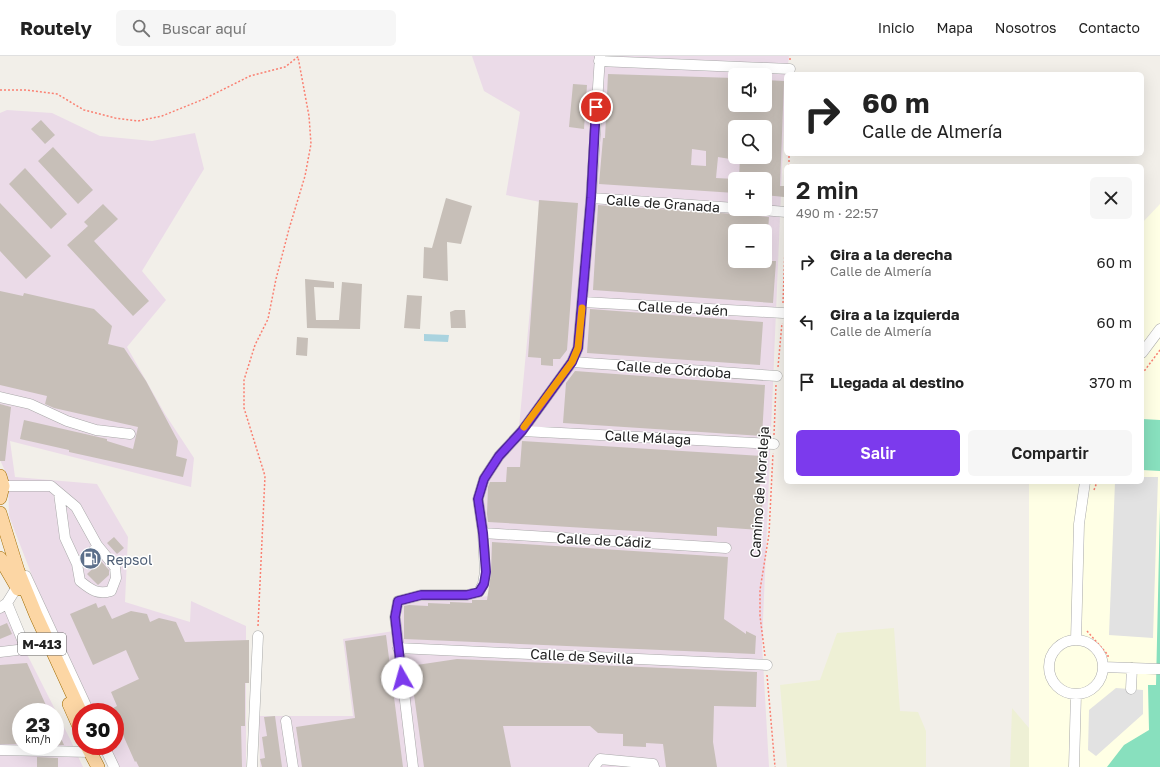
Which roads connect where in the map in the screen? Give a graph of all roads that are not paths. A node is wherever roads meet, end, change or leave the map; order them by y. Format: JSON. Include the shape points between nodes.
{"nodes":[{"id":1,"x":599,"y":59,"type":"edge"},
{"id":2,"x":790,"y":69,"type":"dead end"},
{"id":3,"x":591,"y":198,"type":"junction"},
{"id":4,"x":728,"y":208,"type":"edge"},
{"id":5,"x":772,"y":211,"type":"edge"},
{"id":6,"x":784,"y":212,"type":"edge"},
{"id":7,"x":583,"y":302,"type":"junction"},
{"id":8,"x":783,"y":313,"type":"road end"},
{"id":9,"x":1160,"y":329,"type":"edge"},
{"id":10,"x":1144,"y":350,"type":"edge"},
{"id":11,"x":572,"y":362,"type":"junction"},
{"id":12,"x":777,"y":376,"type":"road end"},
{"id":13,"x":0,"y":397,"type":"edge"},
{"id":14,"x":522,"y":431,"type":"junction"},
{"id":15,"x":130,"y":434,"type":"dead end"},
{"id":16,"x":774,"y":444,"type":"road end"},
{"id":17,"x":1085,"y":484,"type":"edge"},
{"id":18,"x":1,"y":486,"type":"edge"},
{"id":19,"x":59,"y":494,"type":"junction"},
{"id":20,"x":0,"y":513,"type":"edge"},
{"id":21,"x":483,"y":533,"type":"junction"},
{"id":22,"x":10,"y":545,"type":"junction"},
{"id":23,"x":97,"y":545,"type":"junction"},
{"id":24,"x":726,"y":548,"type":"dead end"},
{"id":25,"x":0,"y":558,"type":"edge"},
{"id":26,"x":77,"y":564,"type":"junction"},
{"id":27,"x":17,"y":587,"type":"junction"},
{"id":28,"x":4,"y":606,"type":"edge"},
{"id":29,"x":258,"y":636,"type":"road end"},
{"id":30,"x":1076,"y":640,"type":"junction"},
{"id":31,"x":43,"y":647,"type":"junction"},
{"id":32,"x":398,"y":648,"type":"junction"},
{"id":33,"x":26,"y":649,"type":"junction"},
{"id":34,"x":0,"y":652,"type":"edge"},
{"id":35,"x":1106,"y":664,"type":"junction"},
{"id":36,"x":766,"y":665,"type":"road end"},
{"id":37,"x":1132,"y":668,"type":"junction"},
{"id":38,"x":1160,"y":669,"type":"edge"},
{"id":39,"x":1131,"y":689,"type":"dead end"},
{"id":40,"x":1076,"y":694,"type":"junction"},
{"id":41,"x":76,"y":703,"type":"edge"},
{"id":42,"x":85,"y":703,"type":"edge"},
{"id":43,"x":72,"y":711,"type":"edge"},
{"id":44,"x":286,"y":721,"type":"dead end"},
{"id":45,"x":72,"y":748,"type":"edge"},
{"id":46,"x":0,"y":750,"type":"edge"},
{"id":47,"x":92,"y":755,"type":"edge"},
{"id":48,"x":94,"y":755,"type":"edge"},
{"id":49,"x":97,"y":755,"type":"edge"},
{"id":50,"x":108,"y":755,"type":"edge"},
{"id":51,"x":95,"y":767,"type":"edge"},
{"id":52,"x":98,"y":767,"type":"edge"},
{"id":53,"x":106,"y":767,"type":"edge"},
{"id":54,"x":114,"y":767,"type":"edge"},
{"id":55,"x":252,"y":767,"type":"edge"},
{"id":56,"x":293,"y":767,"type":"edge"},
{"id":57,"x":413,"y":767,"type":"edge"},
{"id":58,"x":594,"y":767,"type":"edge"},
{"id":59,"x":654,"y":767,"type":"edge"},
{"id":60,"x":1074,"y":767,"type":"edge"}],
"edges":[{"from":1,"to":2,"type":"street"},
{"from":1,"to":3,"type":"street"},
{"from":3,"to":4,"type":"street","name":"Calle de Granada"},
{"from":3,"to":7,"type":"street"},
{"from":5,"to":6,"type":"street"},
{"from":7,"to":8,"type":"street","name":"Calle de Jaén"},
{"from":7,"to":11,"type":"street","via":[[578,348]]},
{"from":9,"to":10,"type":"street"},
{"from":11,"to":12,"type":"street","name":"Calle de Córdoba"},
{"from":11,"to":14,"type":"street"},
{"from":13,"to":15,"type":"street","via":[[30,404],[67,421],[96,430]]},
{"from":14,"to":16,"type":"street","name":"Calle Málaga"},
{"from":14,"to":21,"type":"street","via":[[499,456],[484,479],[478,499]]},
{"from":17,"to":30,"type":"street","via":[[1079,524]]},
{"from":18,"to":19,"type":"street","via":[[51,486]]},
{"from":19,"to":23,"type":"street","via":[[76,507]]},
{"from":19,"to":26,"type":"street","via":[[65,538]]},
{"from":20,"to":22,"type":"main road","number":"M-413"},
{"from":21,"to":24,"type":"street","name":"Calle de Cádiz"},
{"from":21,"to":32,"type":"street","via":[[486,572],[484,584],[479,592],[467,595],[421,595],[398,601],[395,617]]},
{"from":22,"to":41,"type":"main road","number":"M-413","via":[[33,607]]},
{"from":22,"to":42,"type":"street"},
{"from":23,"to":26,"type":"street","via":[[92,554]]},
{"from":23,"to":26,"type":"street","via":[[115,567],[116,578],[111,591],[102,594],[89,589],[80,581]]},
{"from":25,"to":27,"type":"main road","number":"M-413"},
{"from":27,"to":28,"type":"street"},
{"from":27,"to":31,"type":"main road","number":"M-413"},
{"from":28,"to":33,"type":"street"},
{"from":29,"to":55,"type":"street"},
{"from":30,"to":35,"type":"street","via":[[1084,641],[1095,648]]},
{"from":30,"to":40,"type":"street","via":[[1058,646],[1049,662],[1052,681],[1066,693]]},
{"from":31,"to":33,"type":"street"},
{"from":31,"to":43,"type":"main road","number":"M-413"},
{"from":32,"to":36,"type":"street","name":"Calle de Sevilla"},
{"from":32,"to":57,"type":"street"},
{"from":33,"to":34,"type":"street"},
{"from":35,"to":37,"type":"street"},
{"from":35,"to":40,"type":"street","via":[[1098,683],[1092,689]]},
{"from":37,"to":38,"type":"street"},
{"from":37,"to":39,"type":"street"},
{"from":40,"to":60,"type":"street"},
{"from":44,"to":56,"type":"street"},
{"from":45,"to":46,"type":"street"},
{"from":47,"to":51,"type":"street"},
{"from":48,"to":52,"type":"main road"},
{"from":49,"to":53,"type":"main road"},
{"from":50,"to":54,"type":"street"},
{"from":58,"to":59,"type":"street","via":[[600,759],[653,764]]}]}
